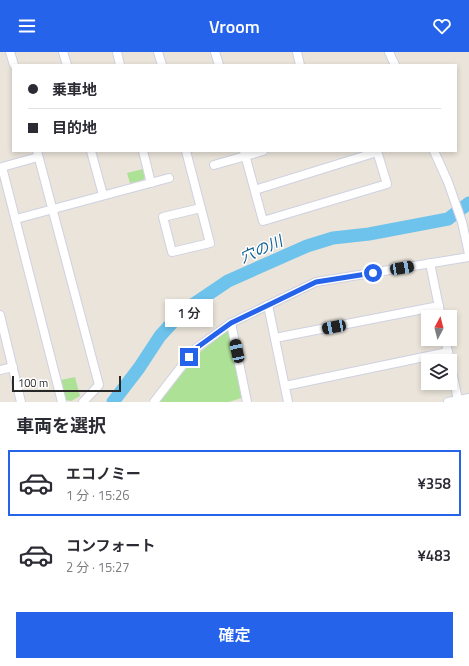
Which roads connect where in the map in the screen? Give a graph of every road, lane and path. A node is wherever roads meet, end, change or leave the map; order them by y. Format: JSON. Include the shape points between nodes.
{"nodes":[{"id":1,"x":10,"y":52,"type":"edge"},
{"id":2,"x":63,"y":52,"type":"edge"},
{"id":3,"x":117,"y":52,"type":"edge"},
{"id":4,"x":158,"y":52,"type":"edge"},
{"id":5,"x":215,"y":52,"type":"edge"},
{"id":6,"x":297,"y":52,"type":"edge"},
{"id":7,"x":389,"y":52,"type":"edge"},
{"id":8,"x":14,"y":64,"type":"edge"},
{"id":9,"x":67,"y":64,"type":"edge"},
{"id":10,"x":120,"y":64,"type":"edge"},
{"id":11,"x":162,"y":64,"type":"edge"},
{"id":12,"x":219,"y":64,"type":"edge"},
{"id":13,"x":300,"y":64,"type":"edge"},
{"id":14,"x":395,"y":64,"type":"edge"},
{"id":15,"x":90,"y":152,"type":"edge"},
{"id":16,"x":142,"y":152,"type":"edge"},
{"id":17,"x":186,"y":152,"type":"edge"},
{"id":18,"x":257,"y":152,"type":"edge"},
{"id":19,"x":377,"y":152,"type":"edge"},
{"id":20,"x":434,"y":152,"type":"edge"},
{"id":21,"x":37,"y":154,"type":"edge"},
{"id":22,"x":245,"y":154,"type":"edge"},
{"id":23,"x":214,"y":165,"type":"dead end"},
{"id":24,"x":169,"y":178,"type":"dead end"},
{"id":25,"x":151,"y":182,"type":"junction"},
{"id":26,"x":255,"y":190,"type":"junction"},
{"id":27,"x":103,"y":196,"type":"junction"},
{"id":28,"x":201,"y":208,"type":"junction"},
{"id":29,"x":52,"y":210,"type":"junction"},
{"id":30,"x":16,"y":220,"type":"junction"},
{"id":31,"x":469,"y":256,"type":"edge"},
{"id":32,"x":430,"y":263,"type":"junction"},
{"id":33,"x":268,"y":305,"type":"junction"},
{"id":34,"x":439,"y":306,"type":"junction"},
{"id":35,"x":440,"y":310,"type":"edge"},
{"id":36,"x":0,"y":315,"type":"edge"},
{"id":37,"x":231,"y":323,"type":"junction"},
{"id":38,"x":275,"y":338,"type":"junction"},
{"id":39,"x":447,"y":346,"type":"edge"},
{"id":40,"x":448,"y":352,"type":"joint"},
{"id":41,"x":13,"y":367,"type":"junction"},
{"id":42,"x":0,"y":370,"type":"edge"},
{"id":43,"x":285,"y":386,"type":"junction"},
{"id":44,"x":456,"y":390,"type":"edge"},
{"id":45,"x":469,"y":398,"type":"edge"},
{"id":46,"x":458,"y":400,"type":"junction"},
{"id":47,"x":245,"y":401,"type":"edge"},
{"id":48,"x":21,"y":402,"type":"edge"},
{"id":49,"x":62,"y":402,"type":"edge"},
{"id":50,"x":83,"y":402,"type":"edge"},
{"id":51,"x":154,"y":402,"type":"edge"},
{"id":52,"x":288,"y":402,"type":"edge"},
{"id":53,"x":448,"y":402,"type":"edge"}],
"edges":[{"from":1,"to":8,"type":"street"},
{"from":2,"to":9,"type":"street"},
{"from":3,"to":10,"type":"street"},
{"from":4,"to":11,"type":"street"},
{"from":5,"to":12,"type":"street"},
{"from":6,"to":13,"type":"street"},
{"from":7,"to":14,"type":"street"},
{"from":15,"to":27,"type":"street"},
{"from":16,"to":25,"type":"street"},
{"from":17,"to":28,"type":"street"},
{"from":18,"to":22,"type":"street"},
{"from":19,"to":26,"type":"street"},
{"from":19,"to":26,"type":"street","via":[[387,184],[264,221]]},
{"from":20,"to":31,"type":"street","via":[[462,222]]},
{"from":21,"to":29,"type":"street"},
{"from":21,"to":30,"type":"street","via":[[2,166]]},
{"from":22,"to":23,"type":"street"},
{"from":22,"to":26,"type":"street"},
{"from":24,"to":25,"type":"street"},
{"from":25,"to":27,"type":"street"},
{"from":27,"to":29,"type":"street"},
{"from":28,"to":28,"type":"street","via":[[163,217],[172,252],[210,243]]},
{"from":29,"to":30,"type":"street"},
{"from":29,"to":50,"type":"street","via":[[99,385]]},
{"from":30,"to":49,"type":"street"},
{"from":31,"to":32,"type":"street"},
{"from":32,"to":33,"type":"street","via":[[316,282]]},
{"from":32,"to":34,"type":"street"},
{"from":33,"to":37,"type":"street"},
{"from":33,"to":38,"type":"street"},
{"from":34,"to":35,"type":"street"},
{"from":34,"to":38,"type":"street"},
{"from":36,"to":41,"type":"street"},
{"from":37,"to":47,"type":"street"},
{"from":37,"to":51,"type":"street","via":[[195,349]]},
{"from":38,"to":43,"type":"street"},
{"from":39,"to":40,"type":"street"},
{"from":40,"to":43,"type":"street"},
{"from":41,"to":42,"type":"street"},
{"from":41,"to":48,"type":"street"},
{"from":43,"to":52,"type":"street"},
{"from":44,"to":46,"type":"street"},
{"from":45,"to":46,"type":"street"},
{"from":46,"to":53,"type":"street"}]}
